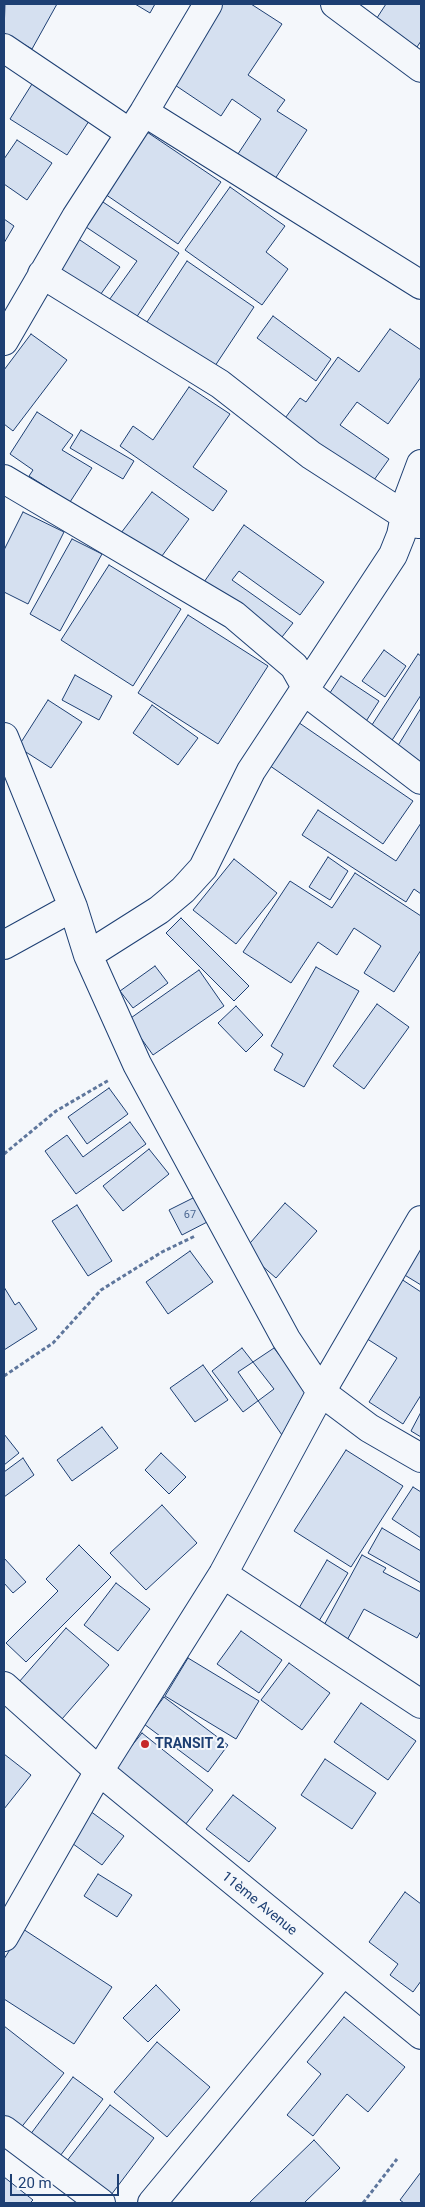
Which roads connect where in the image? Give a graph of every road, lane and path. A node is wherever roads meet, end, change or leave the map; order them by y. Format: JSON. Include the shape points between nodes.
{"nodes":[{"id":1,"x":208,"y":4,"type":"edge"},
{"id":2,"x":335,"y":4,"type":"edge"},
{"id":3,"x":4,"y":48,"type":"edge"},
{"id":4,"x":421,"y":68,"type":"edge"},
{"id":5,"x":137,"y":123,"type":"junction"},
{"id":6,"x":42,"y":274,"type":"junction"},
{"id":7,"x":421,"y":285,"type":"edge"},
{"id":8,"x":6,"y":333,"type":"edge"},
{"id":9,"x":421,"y":464,"type":"edge"},
{"id":10,"x":4,"y":479,"type":"edge"},
{"id":11,"x":413,"y":520,"type":"edge"},
{"id":12,"x":306,"y":687,"type":"junction"},
{"id":13,"x":4,"y":737,"type":"edge"},
{"id":14,"x":421,"y":780,"type":"edge"},
{"id":15,"x":73,"y":908,"type":"junction"},
{"id":16,"x":4,"y":945,"type":"edge"},
{"id":17,"x":88,"y":954,"type":"junction"},
{"id":18,"x":138,"y":1064,"type":"junction"},
{"id":19,"x":4,"y":1154,"type":"edge"},
{"id":20,"x":421,"y":1220,"type":"edge"},
{"id":21,"x":222,"y":1223,"type":"junction"},
{"id":22,"x":4,"y":1376,"type":"edge"},
{"id":23,"x":321,"y":1392,"type":"junction"},
{"id":24,"x":421,"y":1458,"type":"edge"},
{"id":25,"x":223,"y":1574,"type":"junction"},
{"id":26,"x":4,"y":1686,"type":"edge"},
{"id":27,"x":421,"y":1704,"type":"edge"},
{"id":28,"x":99,"y":1771,"type":"junction"},
{"id":29,"x":4,"y":1937,"type":"edge"},
{"id":30,"x":343,"y":1972,"type":"junction"},
{"id":31,"x":421,"y":2035,"type":"edge"},
{"id":32,"x":4,"y":2130,"type":"edge"},
{"id":33,"x":397,"y":2159,"type":"dead end"},
{"id":34,"x":101,"y":2203,"type":"edge"},
{"id":35,"x":152,"y":2203,"type":"edge"},
{"id":36,"x":363,"y":2203,"type":"edge"}],
"edges":[{"from":1,"to":5,"type":"street"},
{"from":2,"to":4,"type":"street"},
{"from":3,"to":5,"type":"street"},
{"from":5,"to":6,"type":"street"},
{"from":5,"to":7,"type":"street"},
{"from":6,"to":8,"type":"street"},
{"from":6,"to":11,"type":"street","via":[[220,384],[311,455]]},
{"from":9,"to":11,"type":"street","via":[[409,496]]},
{"from":10,"to":12,"type":"street","via":[[234,614],[294,666]]},
{"from":11,"to":12,"type":"street","via":[[400,535],[393,555]]},
{"from":12,"to":14,"type":"street","via":[[319,702]]},
{"from":12,"to":17,"type":"street","via":[[251,771],[203,868],[159,910]]},
{"from":13,"to":15,"type":"street"},
{"from":15,"to":16,"type":"street"},
{"from":15,"to":17,"type":"street"},
{"from":17,"to":18,"type":"street"},
{"from":18,"to":19,"type":"path","via":[[56,1111]]},
{"from":18,"to":21,"type":"street"},
{"from":20,"to":23,"type":"street"},
{"from":21,"to":22,"type":"path","via":[[162,1252],[101,1290],[53,1343]]},
{"from":21,"to":23,"type":"street","via":[[286,1339]]},
{"from":23,"to":24,"type":"street","via":[[369,1428]]},
{"from":23,"to":25,"type":"street"},
{"from":25,"to":27,"type":"street"},
{"from":25,"to":28,"type":"street"},
{"from":26,"to":28,"type":"street","name":"11ème Avenue"},
{"from":28,"to":29,"type":"street"},
{"from":28,"to":30,"type":"street","name":"11ème Avenue"},
{"from":30,"to":31,"type":"street","name":"11ème Avenue"},
{"from":30,"to":35,"type":"street"},
{"from":32,"to":34,"type":"street"},
{"from":33,"to":36,"type":"path"}]}
